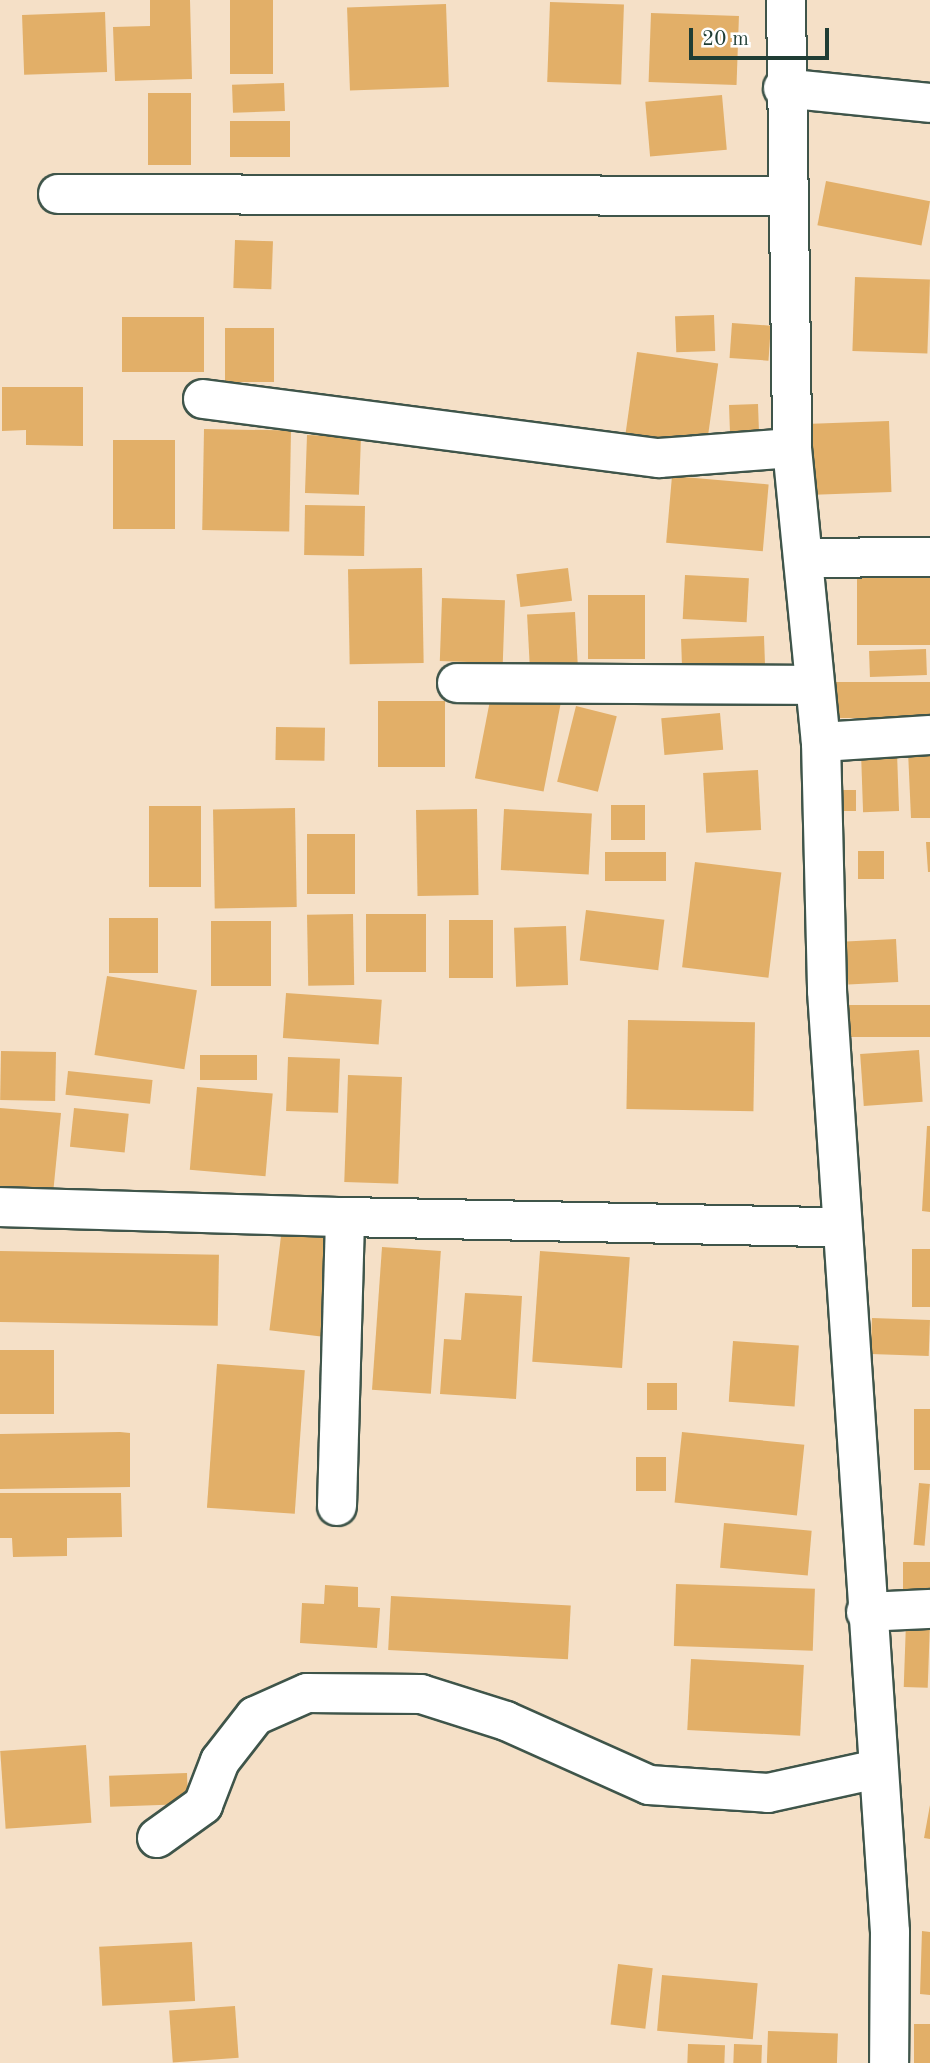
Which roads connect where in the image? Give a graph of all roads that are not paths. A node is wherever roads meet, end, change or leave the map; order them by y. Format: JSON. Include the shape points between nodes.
{"nodes":[{"id":1,"x":786,"y":0,"type":"edge"},
{"id":2,"x":783,"y":88,"type":"junction"},
{"id":3,"x":930,"y":103,"type":"edge"},
{"id":4,"x":58,"y":194,"type":"dead end"},
{"id":5,"x":785,"y":196,"type":"junction"},
{"id":6,"x":203,"y":399,"type":"dead end"},
{"id":7,"x":792,"y":449,"type":"junction"},
{"id":8,"x":930,"y":556,"type":"edge"},
{"id":9,"x":804,"y":558,"type":"junction"},
{"id":10,"x":457,"y":682,"type":"dead end"},
{"id":11,"x":811,"y":685,"type":"junction"},
{"id":12,"x":930,"y":735,"type":"edge"},
{"id":13,"x":821,"y":742,"type":"junction"},
{"id":14,"x":0,"y":1207,"type":"edge"},
{"id":15,"x":345,"y":1217,"type":"junction"},
{"id":16,"x":841,"y":1227,"type":"junction"},
{"id":17,"x":337,"y":1506,"type":"dead end"},
{"id":18,"x":930,"y":1609,"type":"edge"},
{"id":19,"x":866,"y":1612,"type":"junction"},
{"id":20,"x":877,"y":1769,"type":"junction"},
{"id":21,"x":157,"y":1838,"type":"dead end"},
{"id":22,"x":889,"y":2063,"type":"edge"}],
"edges":[{"from":1,"to":2,"type":"street"},
{"from":2,"to":3,"type":"street"},
{"from":2,"to":5,"type":"street"},
{"from":4,"to":5,"type":"street"},
{"from":5,"to":7,"type":"street"},
{"from":6,"to":7,"type":"street","via":[[659,458]]},
{"from":7,"to":9,"type":"street"},
{"from":8,"to":9,"type":"street"},
{"from":9,"to":11,"type":"street"},
{"from":10,"to":11,"type":"street"},
{"from":11,"to":13,"type":"street"},
{"from":12,"to":13,"type":"street"},
{"from":13,"to":16,"type":"street"},
{"from":14,"to":15,"type":"street"},
{"from":15,"to":16,"type":"street"},
{"from":15,"to":17,"type":"street"},
{"from":16,"to":19,"type":"street"},
{"from":18,"to":19,"type":"street"},
{"from":19,"to":20,"type":"street"},
{"from":20,"to":21,"type":"street","via":[[768,1793],[649,1785],[506,1721],[421,1694],[307,1693],[254,1716],[220,1761],[203,1805]]},
{"from":20,"to":22,"type":"street","via":[[890,1932]]}]}
